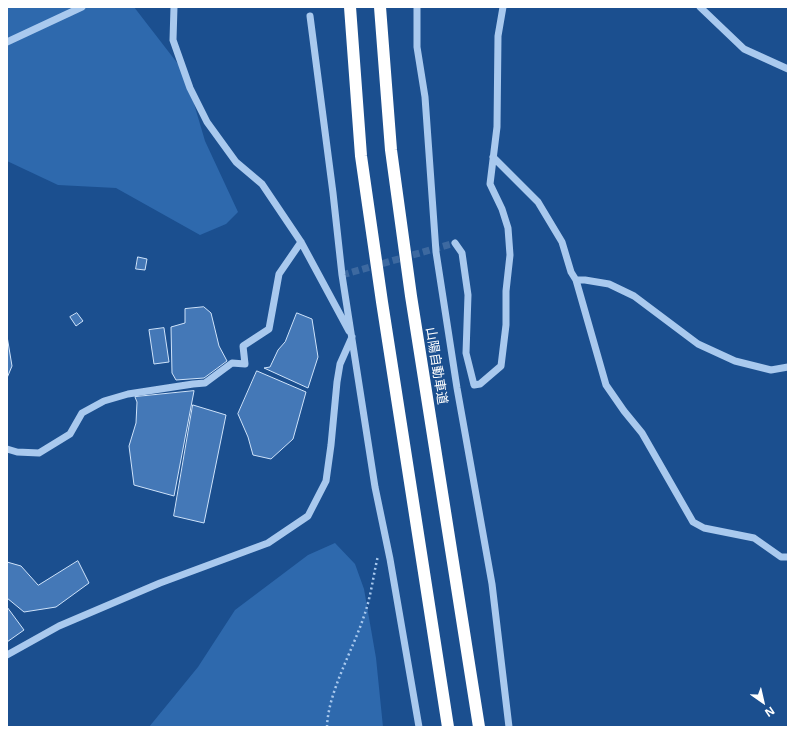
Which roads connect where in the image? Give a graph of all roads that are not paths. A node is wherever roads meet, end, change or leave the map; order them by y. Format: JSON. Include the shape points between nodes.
{"nodes":[{"id":1,"x":82,"y":7,"type":"edge"},
{"id":2,"x":174,"y":7,"type":"edge"},
{"id":3,"x":350,"y":7,"type":"edge"},
{"id":4,"x":380,"y":7,"type":"edge"},
{"id":5,"x":417,"y":7,"type":"edge"},
{"id":6,"x":503,"y":7,"type":"edge"},
{"id":7,"x":700,"y":7,"type":"edge"},
{"id":8,"x":310,"y":16,"type":"dead end"},
{"id":9,"x":7,"y":42,"type":"edge"},
{"id":10,"x":788,"y":69,"type":"edge"},
{"id":11,"x":493,"y":157,"type":"junction"},
{"id":12,"x":302,"y":242,"type":"junction"},
{"id":13,"x":455,"y":243,"type":"dead end"},
{"id":14,"x":576,"y":280,"type":"junction"},
{"id":15,"x":352,"y":336,"type":"junction"},
{"id":16,"x":788,"y":367,"type":"edge"},
{"id":17,"x":7,"y":449,"type":"edge"},
{"id":18,"x":788,"y":557,"type":"edge"},
{"id":19,"x":7,"y":655,"type":"edge"},
{"id":20,"x":419,"y":727,"type":"edge"},
{"id":21,"x":448,"y":727,"type":"edge"},
{"id":22,"x":479,"y":727,"type":"edge"},
{"id":23,"x":508,"y":727,"type":"edge"}],
"edges":[{"from":1,"to":9,"type":"street"},
{"from":2,"to":12,"type":"street","via":[[173,40],[190,88],[207,122],[236,162],[262,184]]},
{"from":3,"to":21,"type":"highway","via":[[361,156]]},
{"from":4,"to":22,"type":"highway","name":"山陽自動車道","via":[[391,150],[411,296]]},
{"from":5,"to":23,"type":"street","via":[[417,47],[425,97],[436,252],[492,584]]},
{"from":6,"to":11,"type":"street","via":[[498,36],[497,127]]},
{"from":7,"to":10,"type":"street","via":[[744,49]]},
{"from":8,"to":15,"type":"street"},
{"from":11,"to":13,"type":"street","via":[[490,184],[508,228],[510,255],[506,325],[501,366],[480,384],[474,384],[466,353],[468,295],[462,253]]},
{"from":11,"to":14,"type":"street","via":[[538,202],[562,242],[570,272]]},
{"from":12,"to":15,"type":"street"},
{"from":12,"to":17,"type":"street","via":[[279,274],[269,329],[243,346],[245,364],[232,363],[205,383],[128,394],[104,401],[82,414],[70,434],[39,453]]},
{"from":14,"to":16,"type":"street","via":[[610,284],[634,296],[698,344],[735,361],[771,370]]},
{"from":14,"to":18,"type":"street","via":[[606,386],[642,433],[693,522],[704,528],[754,538],[781,557]]},
{"from":15,"to":19,"type":"street","via":[[340,364],[326,481],[308,516],[268,543],[160,583],[59,626]]},
{"from":15,"to":20,"type":"street","via":[[375,487]]}]}
